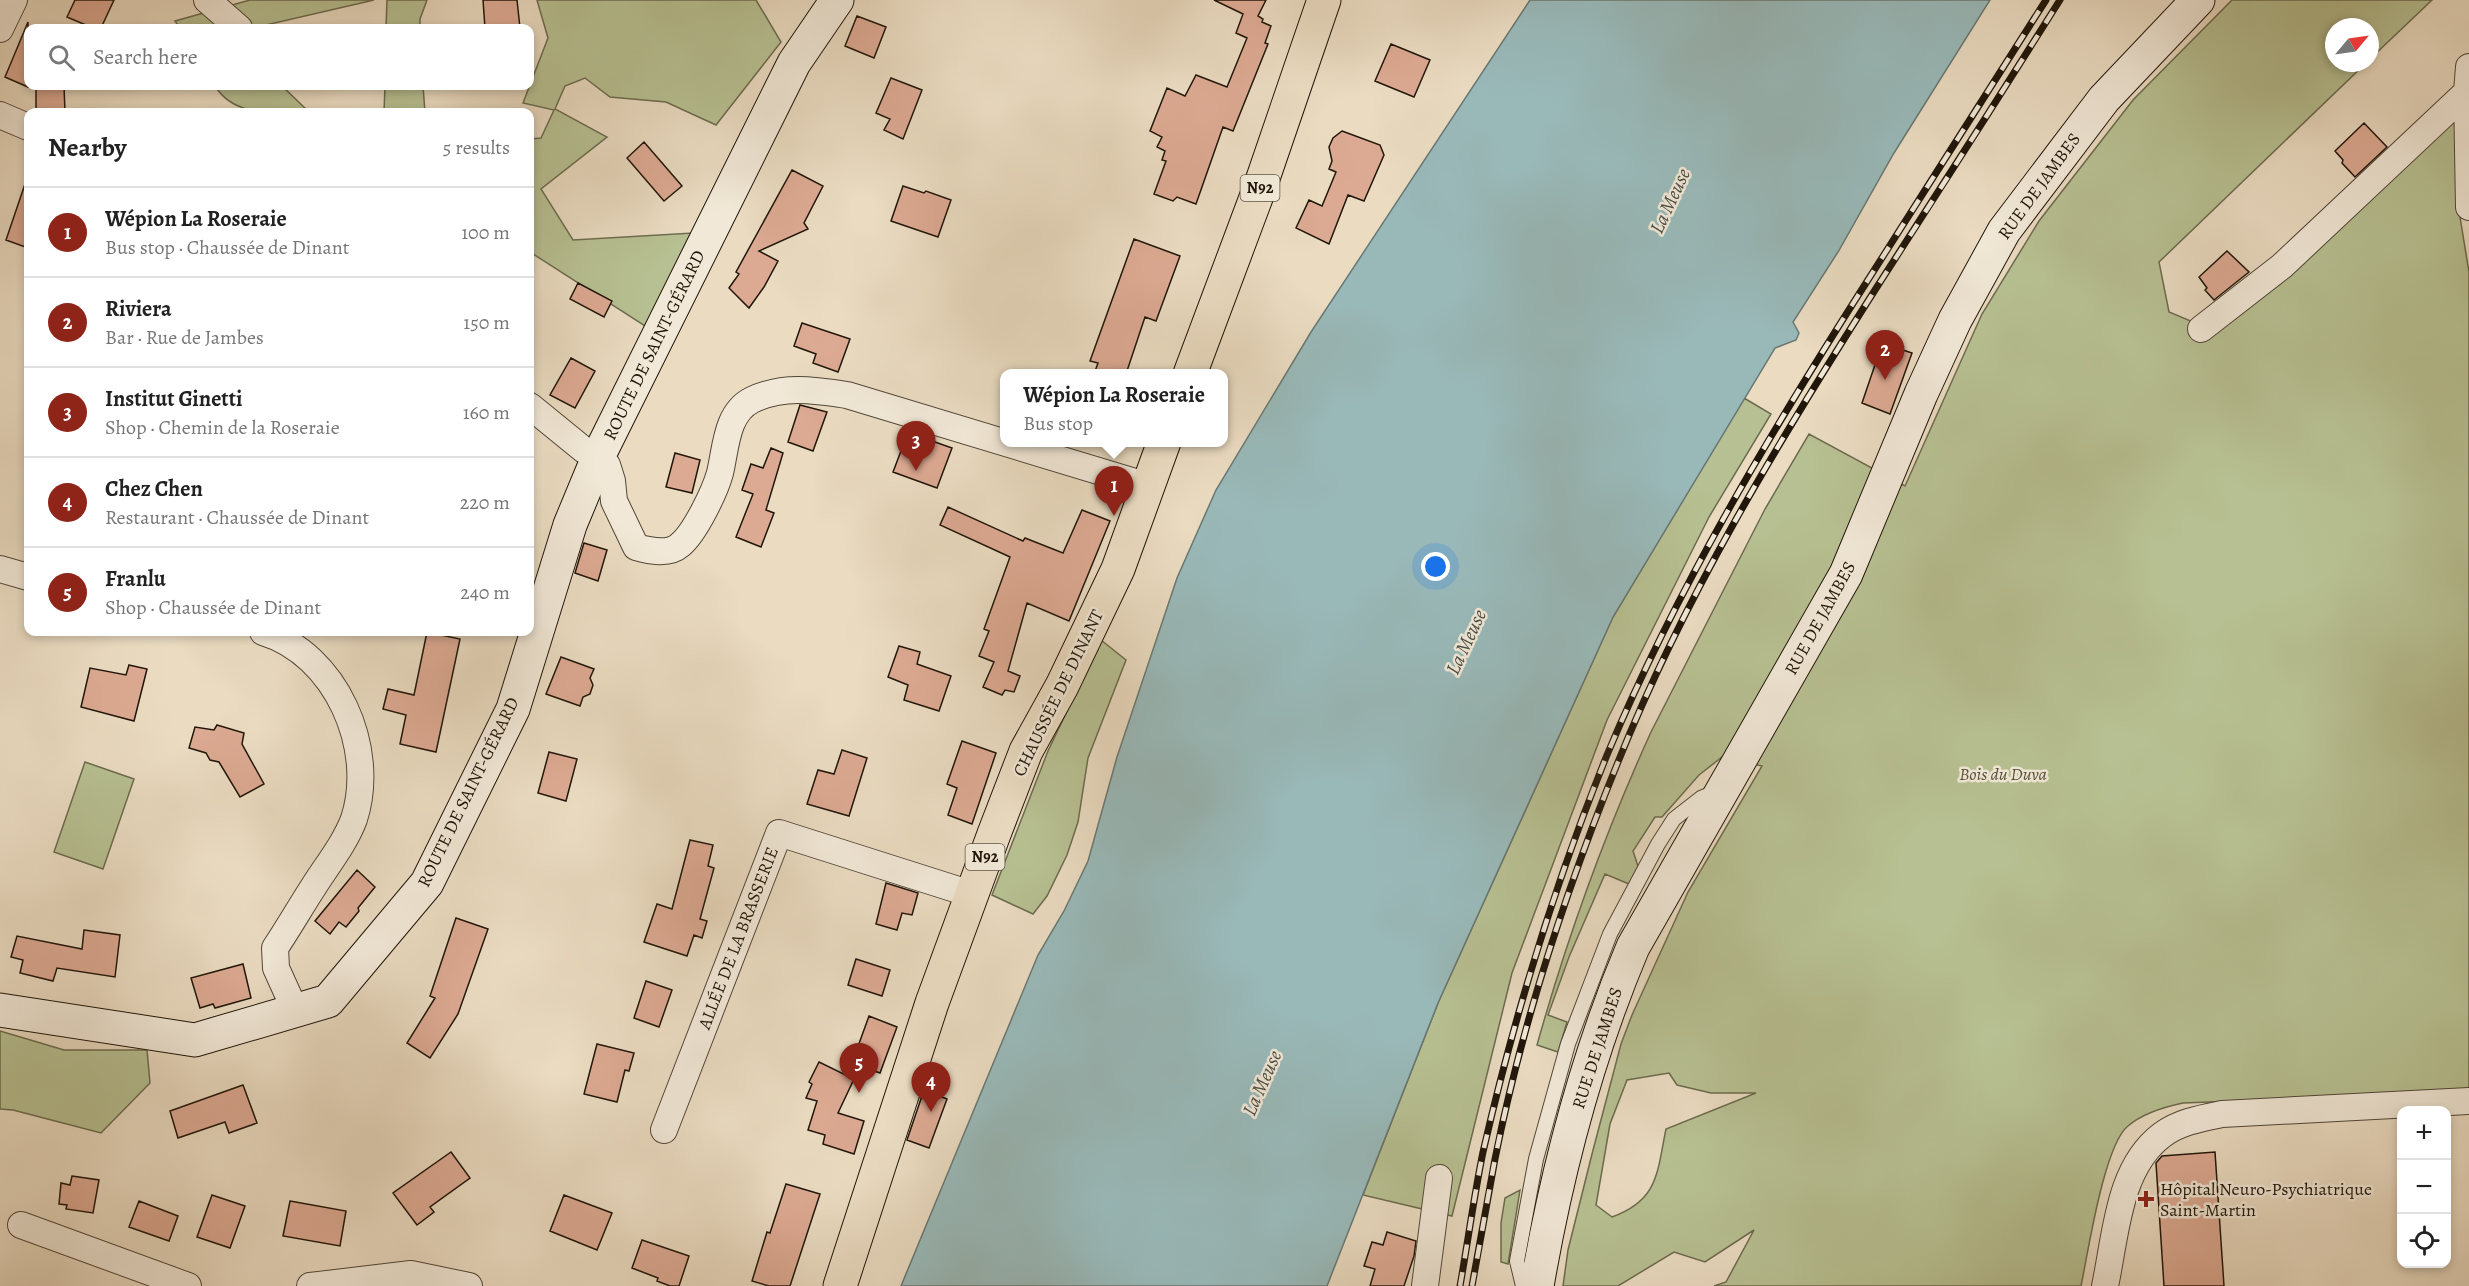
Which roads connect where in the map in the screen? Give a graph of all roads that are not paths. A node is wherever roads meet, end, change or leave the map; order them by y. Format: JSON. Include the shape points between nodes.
{"nodes":[{"id":1,"x":14,"y":0,"type":"edge"},
{"id":2,"x":207,"y":0,"type":"edge"},
{"id":3,"x":837,"y":0,"type":"edge"},
{"id":4,"x":1324,"y":0,"type":"edge"},
{"id":5,"x":2198,"y":0,"type":"edge"},
{"id":6,"x":234,"y":24,"type":"edge"},
{"id":7,"x":0,"y":29,"type":"edge"},
{"id":8,"x":2468,"y":80,"type":"edge"},
{"id":9,"x":0,"y":115,"type":"edge"},
{"id":10,"x":24,"y":126,"type":"edge"},
{"id":11,"x":2469,"y":207,"type":"edge"},
{"id":12,"x":2201,"y":329,"type":"dead end"},
{"id":13,"x":1192,"y":369,"type":"edge"},
{"id":14,"x":534,"y":409,"type":"edge"},
{"id":15,"x":1000,"y":441,"type":"edge"},
{"id":16,"x":1019,"y":447,"type":"edge"},
{"id":17,"x":1162,"y":447,"type":"edge"},
{"id":18,"x":599,"y":455,"type":"junction"},
{"id":19,"x":1148,"y":486,"type":"junction"},
{"id":20,"x":0,"y":569,"type":"edge"},
{"id":21,"x":24,"y":576,"type":"edge"},
{"id":22,"x":270,"y":636,"type":"edge"},
{"id":23,"x":1723,"y":789,"type":"junction"},
{"id":24,"x":971,"y":894,"type":"junction"},
{"id":25,"x":0,"y":1010,"type":"edge"},
{"id":26,"x":295,"y":1010,"type":"junction"},
{"id":27,"x":2469,"y":1101,"type":"edge"},
{"id":28,"x":664,"y":1130,"type":"dead end"},
{"id":29,"x":1439,"y":1178,"type":"dead end"},
{"id":30,"x":21,"y":1226,"type":"dead end"},
{"id":31,"x":432,"y":1282,"type":"edge"},
{"id":32,"x":188,"y":1286,"type":"edge"},
{"id":33,"x":310,"y":1286,"type":"edge"},
{"id":34,"x":469,"y":1286,"type":"edge"},
{"id":35,"x":840,"y":1286,"type":"edge"},
{"id":36,"x":1425,"y":1286,"type":"edge"},
{"id":37,"x":1524,"y":1286,"type":"edge"},
{"id":38,"x":1537,"y":1286,"type":"edge"},
{"id":39,"x":2105,"y":1286,"type":"edge"}],
"edges":[{"from":1,"to":7,"type":"street"},
{"from":2,"to":6,"type":"street"},
{"from":3,"to":18,"type":"main road","name":"ROUTE DE SAINT-GÉRARD","via":[[794,63]]},
{"from":4,"to":13,"type":"main road","number":"N92"},
{"from":5,"to":23,"type":"main road","name":"RUE DE JAMBES","via":[[2104,99],[2004,231],[1955,320],[1846,574]]},
{"from":8,"to":11,"type":"street"},
{"from":8,"to":12,"type":"street","via":[[2282,266]]},
{"from":9,"to":10,"type":"street"},
{"from":14,"to":18,"type":"street","via":[[584,450]]},
{"from":15,"to":18,"type":"street","via":[[847,395],[798,388],[751,400],[735,415],[719,476],[694,527],[680,546],[656,553],[636,547],[614,501],[607,465]]},
{"from":16,"to":19,"type":"street"},
{"from":17,"to":19,"type":"main road","name":"CHAUSSÉE DE DINANT","number":"N92"},
{"from":18,"to":26,"type":"main road","name":"ROUTE DE SAINT-GÉRARD","via":[[570,525],[513,709],[427,883],[328,1000]]},
{"from":19,"to":24,"type":"main road","name":"CHAUSSÉE DE DINANT","number":"N92","via":[[1118,569],[1026,751]]},
{"from":20,"to":21,"type":"street"},
{"from":22,"to":26,"type":"street","via":[[302,652],[324,672],[336,690],[356,740],[360,768],[354,818],[344,840],[275,948],[276,968]]},
{"from":23,"to":37,"type":"lane","via":[[1701,798],[1674,819],[1610,934],[1568,1044],[1536,1159],[1517,1261]]},
{"from":23,"to":38,"type":"main road","name":"RUE DE JAMBES","via":[[1639,936],[1610,1001],[1558,1179]]},
{"from":24,"to":28,"type":"street","name":"ALLÉE DE LA BRASSERIE","via":[[779,833]]},
{"from":24,"to":35,"type":"main road","name":"CHAUSSÉE DE DINANT","number":"N92"},
{"from":25,"to":26,"type":"main road","name":"ROUTE DE SAINT-GÉRARD","via":[[195,1040]]},
{"from":27,"to":39,"type":"street","via":[[2222,1114],[2192,1120],[2163,1134],[2140,1156],[2127,1181]]},
{"from":29,"to":36,"type":"street"},
{"from":30,"to":32,"type":"street"},
{"from":31,"to":33,"type":"street","via":[[411,1274]]},
{"from":31,"to":34,"type":"street"}]}
